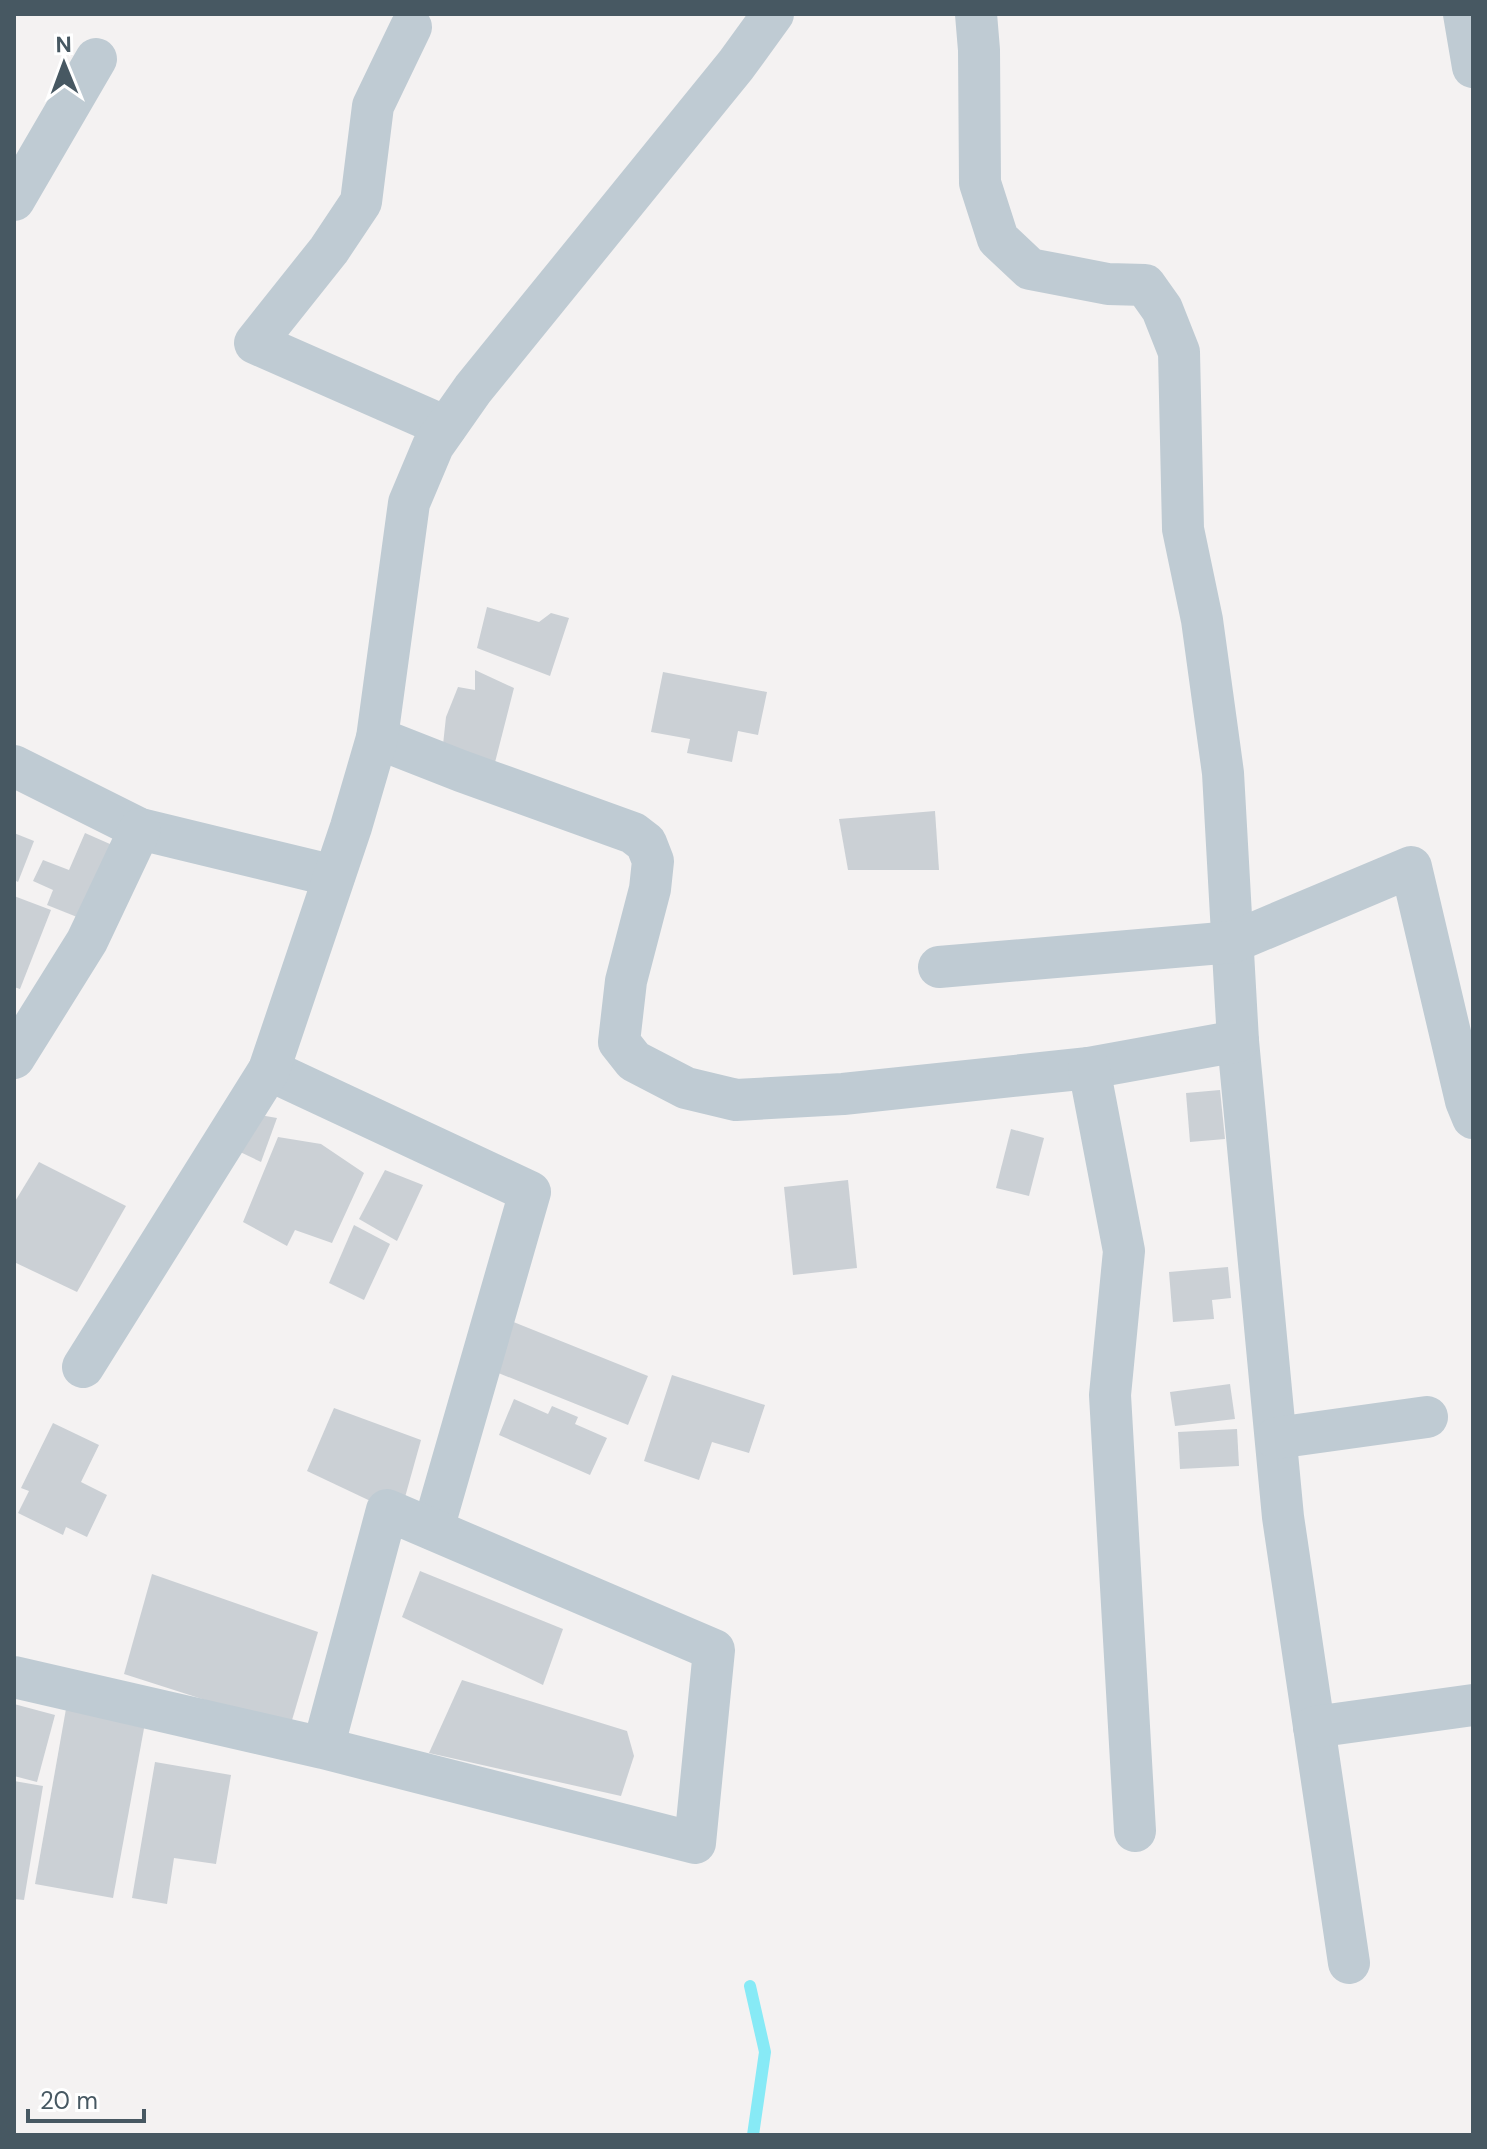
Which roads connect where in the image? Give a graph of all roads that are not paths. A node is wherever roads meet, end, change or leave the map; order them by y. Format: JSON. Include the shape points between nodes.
{"nodes":[{"id":1,"x":773,"y":14,"type":"edge"},
{"id":2,"x":976,"y":14,"type":"edge"},
{"id":3,"x":1464,"y":14,"type":"edge"},
{"id":4,"x":411,"y":27,"type":"dead end"},
{"id":5,"x":96,"y":59,"type":"dead end"},
{"id":6,"x":1473,"y":67,"type":"edge"},
{"id":7,"x":14,"y":200,"type":"edge"},
{"id":8,"x":446,"y":427,"type":"junction"},
{"id":9,"x":377,"y":738,"type":"junction"},
{"id":10,"x":14,"y":766,"type":"edge"},
{"id":11,"x":140,"y":829,"type":"junction"},
{"id":12,"x":334,"y":876,"type":"junction"},
{"id":13,"x":1233,"y":942,"type":"junction"},
{"id":14,"x":939,"y":967,"type":"dead end"},
{"id":15,"x":1238,"y":1041,"type":"junction"},
{"id":16,"x":14,"y":1058,"type":"edge"},
{"id":17,"x":1089,"y":1068,"type":"junction"},
{"id":18,"x":269,"y":1070,"type":"junction"},
{"id":19,"x":1473,"y":1118,"type":"edge"},
{"id":20,"x":83,"y":1367,"type":"dead end"},
{"id":21,"x":1427,"y":1417,"type":"dead end"},
{"id":22,"x":1276,"y":1438,"type":"junction"},
{"id":23,"x":433,"y":1529,"type":"junction"},
{"id":24,"x":14,"y":1677,"type":"edge"},
{"id":25,"x":1473,"y":1705,"type":"edge"},
{"id":26,"x":1314,"y":1727,"type":"junction"},
{"id":27,"x":323,"y":1748,"type":"junction"},
{"id":28,"x":1135,"y":1831,"type":"dead end"},
{"id":29,"x":1349,"y":1963,"type":"dead end"}],
"edges":[{"from":1,"to":8,"type":"street"},
{"from":2,"to":13,"type":"street","via":[[980,183],[998,239],[1030,269],[1108,284],[1145,285],[1162,309],[1179,352],[1183,529],[1202,620],[1223,773]]},
{"from":3,"to":6,"type":"street"},
{"from":4,"to":8,"type":"street","via":[[373,106],[361,202],[255,343]]},
{"from":5,"to":7,"type":"street"},
{"from":8,"to":9,"type":"street","via":[[409,503]]},
{"from":9,"to":12,"type":"street"},
{"from":9,"to":17,"type":"street","via":[[633,833],[646,843],[653,861],[650,889],[626,981],[619,1042],[634,1061],[686,1088],[736,1100]]},
{"from":10,"to":11,"type":"street"},
{"from":11,"to":12,"type":"street"},
{"from":11,"to":16,"type":"street","via":[[87,941]]},
{"from":12,"to":18,"type":"street"},
{"from":13,"to":14,"type":"street"},
{"from":13,"to":15,"type":"street"},
{"from":13,"to":19,"type":"street","via":[[1411,867]]},
{"from":15,"to":17,"type":"street"},
{"from":15,"to":22,"type":"street"},
{"from":17,"to":28,"type":"street","via":[[1124,1251],[1110,1395]]},
{"from":18,"to":20,"type":"street"},
{"from":18,"to":23,"type":"street","via":[[530,1192]]},
{"from":21,"to":22,"type":"street"},
{"from":22,"to":26,"type":"street"},
{"from":23,"to":27,"type":"street","via":[[387,1510]]},
{"from":23,"to":27,"type":"street","via":[[714,1650],[695,1843]]},
{"from":24,"to":27,"type":"street"},
{"from":25,"to":26,"type":"street"},
{"from":26,"to":29,"type":"street"}]}
